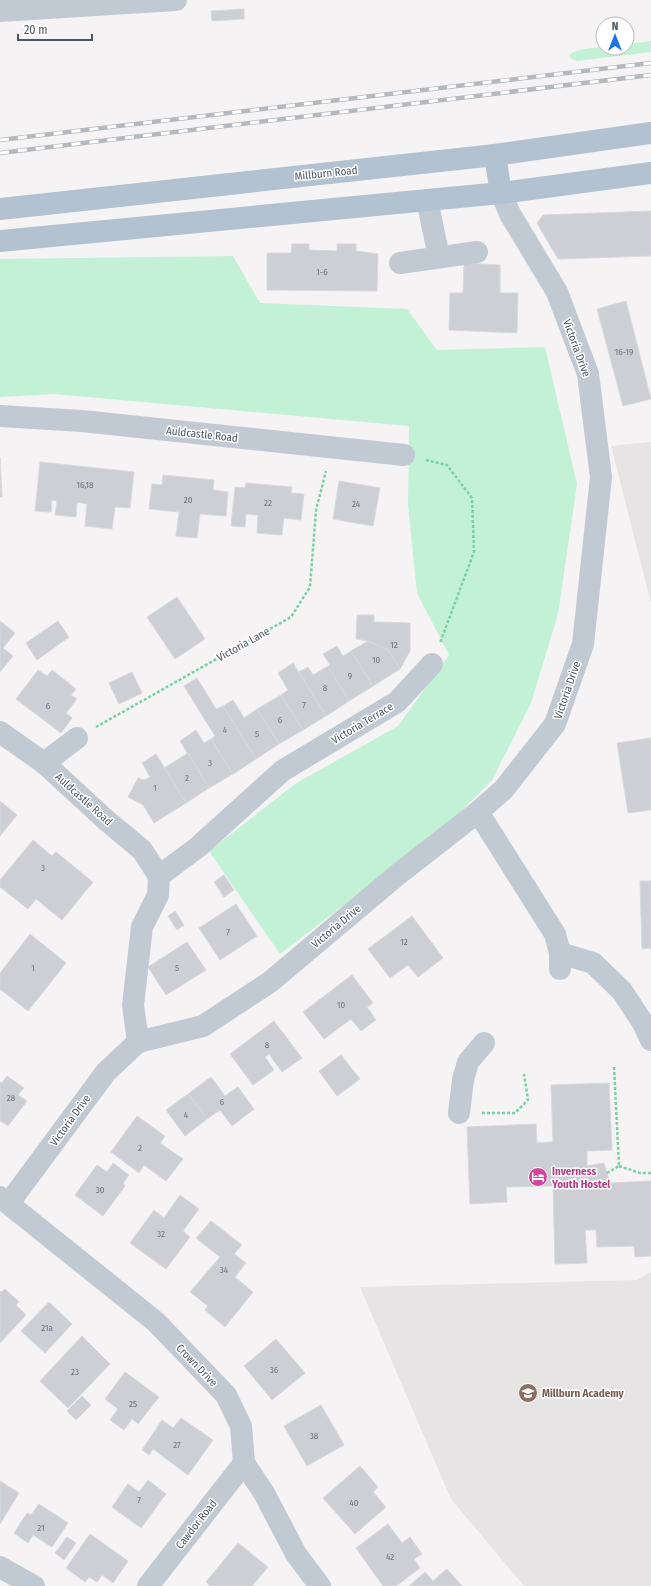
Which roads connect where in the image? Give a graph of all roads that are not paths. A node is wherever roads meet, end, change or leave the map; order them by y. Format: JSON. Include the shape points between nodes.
{"nodes":[{"id":1,"x":176,"y":0,"type":"edge"},
{"id":2,"x":0,"y":11,"type":"edge"},
{"id":3,"x":651,"y":134,"type":"edge"},
{"id":4,"x":495,"y":155,"type":"junction"},
{"id":5,"x":651,"y":174,"type":"edge"},
{"id":6,"x":501,"y":193,"type":"junction"},
{"id":7,"x":427,"y":200,"type":"junction"},
{"id":8,"x":0,"y":209,"type":"edge"},
{"id":9,"x":0,"y":241,"type":"edge"},
{"id":10,"x":477,"y":252,"type":"dead end"},
{"id":11,"x":439,"y":257,"type":"junction"},
{"id":12,"x":400,"y":263,"type":"dead end"},
{"id":13,"x":0,"y":416,"type":"edge"},
{"id":14,"x":404,"y":456,"type":"road end"},
{"id":15,"x":432,"y":664,"type":"road end"},
{"id":16,"x":0,"y":732,"type":"edge"},
{"id":17,"x":77,"y":738,"type":"road end"},
{"id":18,"x":44,"y":763,"type":"junction"},
{"id":19,"x":478,"y":812,"type":"junction"},
{"id":20,"x":159,"y":876,"type":"junction"},
{"id":21,"x":648,"y":1028,"type":"edge"},
{"id":22,"x":138,"y":1042,"type":"junction"},
{"id":23,"x":484,"y":1043,"type":"dead end"},
{"id":24,"x":459,"y":1113,"type":"road end"},
{"id":25,"x":5,"y":1200,"type":"edge"},
{"id":26,"x":244,"y":1462,"type":"junction"},
{"id":27,"x":0,"y":1567,"type":"edge"},
{"id":28,"x":34,"y":1586,"type":"edge"},
{"id":29,"x":148,"y":1586,"type":"edge"},
{"id":30,"x":320,"y":1586,"type":"edge"}],
"edges":[{"from":1,"to":2,"type":"street"},
{"from":3,"to":4,"type":"main road","name":"Millburn Road"},
{"from":4,"to":6,"type":"main road"},
{"from":4,"to":8,"type":"main road","name":"Millburn Road"},
{"from":5,"to":6,"type":"main road"},
{"from":6,"to":7,"type":"main road"},
{"from":6,"to":19,"type":"street","name":"Victoria Drive","via":[[510,214],[557,292],[588,374],[601,477],[583,644],[556,724],[504,789]]},
{"from":7,"to":9,"type":"main road"},
{"from":7,"to":11,"type":"street"},
{"from":10,"to":11,"type":"street"},
{"from":11,"to":12,"type":"street"},
{"from":13,"to":14,"type":"street","name":"Auldcastle Road","via":[[82,421]]},
{"from":15,"to":20,"type":"street","name":"Victoria Terrace","via":[[397,702],[282,771],[198,847]]},
{"from":16,"to":18,"type":"street","name":"Auldcastle Road"},
{"from":17,"to":18,"type":"street"},
{"from":18,"to":20,"type":"street","name":"Auldcastle Road","via":[[142,850]]},
{"from":19,"to":21,"type":"street","via":[[555,934],[560,961],[593,963],[622,991]]},
{"from":19,"to":22,"type":"street","name":"Victoria Drive","via":[[396,876],[270,982],[203,1026]]},
{"from":20,"to":22,"type":"street","via":[[158,895],[142,927],[133,1005]]},
{"from":22,"to":25,"type":"street","name":"Victoria Drive","via":[[106,1072]]},
{"from":23,"to":24,"type":"street","via":[[468,1062]]},
{"from":25,"to":26,"type":"street","name":"Crown Drive","via":[[156,1322],[226,1395],[241,1426]]},
{"from":26,"to":29,"type":"street","name":"Cawdor Road"},
{"from":26,"to":30,"type":"street","name":"Crown Drive","via":[[264,1493],[296,1554]]},
{"from":27,"to":28,"type":"street"}]}
